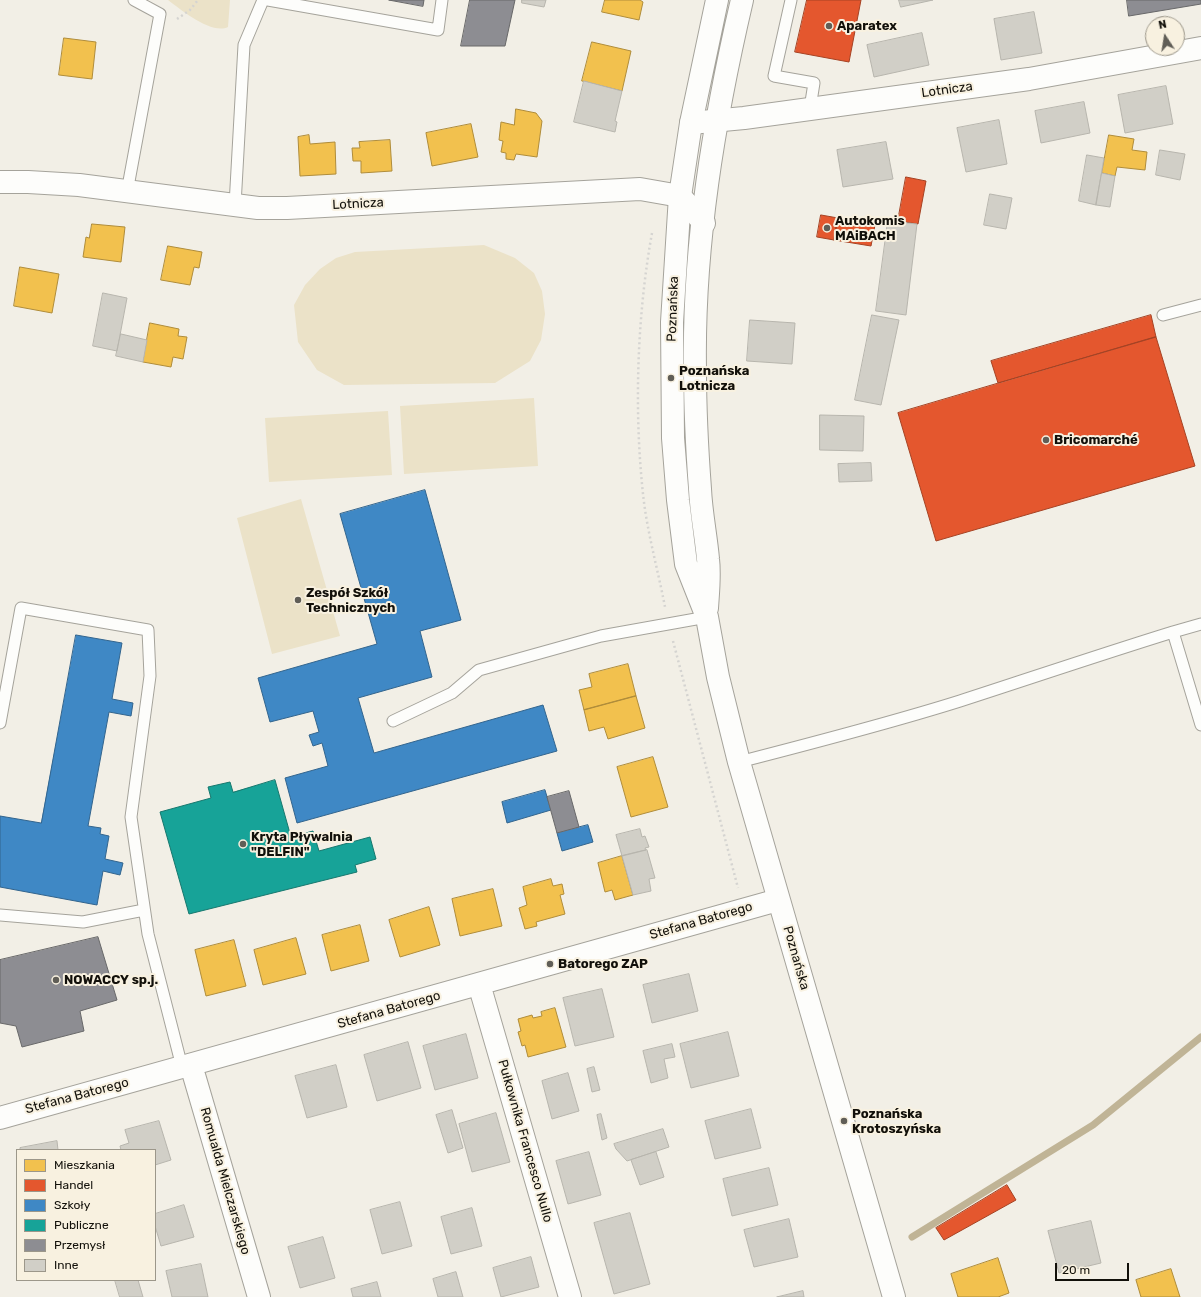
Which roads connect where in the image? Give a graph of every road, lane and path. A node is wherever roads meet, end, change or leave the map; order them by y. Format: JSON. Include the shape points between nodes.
{"nodes":[{"id":1,"x":134,"y":0,"type":"edge"},
{"id":2,"x":263,"y":0,"type":"edge"},
{"id":3,"x":268,"y":0,"type":"edge"},
{"id":4,"x":442,"y":0,"type":"edge"},
{"id":5,"x":717,"y":0,"type":"edge"},
{"id":6,"x":742,"y":0,"type":"edge"},
{"id":7,"x":791,"y":0,"type":"edge"},
{"id":8,"x":1201,"y":48,"type":"edge"},
{"id":9,"x":810,"y":108,"type":"junction"},
{"id":10,"x":717,"y":121,"type":"junction"},
{"id":11,"x":691,"y":123,"type":"junction"},
{"id":12,"x":0,"y":182,"type":"edge"},
{"id":13,"x":127,"y":192,"type":"junction"},
{"id":14,"x":680,"y":196,"type":"junction"},
{"id":15,"x":235,"y":205,"type":"junction"},
{"id":16,"x":704,"y":223,"type":"junction"},
{"id":17,"x":1201,"y":305,"type":"edge"},
{"id":18,"x":1163,"y":315,"type":"dead end"},
{"id":19,"x":707,"y":617,"type":"junction"},
{"id":20,"x":1201,"y":624,"type":"edge"},
{"id":21,"x":1173,"y":632,"type":"junction"},
{"id":22,"x":393,"y":721,"type":"dead end"},
{"id":23,"x":0,"y":723,"type":"edge"},
{"id":24,"x":1201,"y":725,"type":"edge"},
{"id":25,"x":739,"y":762,"type":"junction"},
{"id":26,"x":778,"y":900,"type":"junction"},
{"id":27,"x":144,"y":910,"type":"junction"},
{"id":28,"x":0,"y":915,"type":"edge"},
{"id":29,"x":479,"y":984,"type":"junction"},
{"id":30,"x":186,"y":1066,"type":"junction"},
{"id":31,"x":0,"y":1118,"type":"edge"},
{"id":32,"x":259,"y":1297,"type":"edge"},
{"id":33,"x":570,"y":1297,"type":"edge"},
{"id":34,"x":894,"y":1297,"type":"edge"}],
"edges":[{"from":1,"to":13,"type":"lane","via":[[160,14]]},
{"from":2,"to":15,"type":"lane","via":[[244,45]]},
{"from":3,"to":4,"type":"lane","via":[[438,30]]},
{"from":5,"to":11,"type":"street","name":"Poznańska"},
{"from":6,"to":10,"type":"street","name":"Poznańska"},
{"from":7,"to":9,"type":"lane","via":[[774,76],[814,83]]},
{"from":8,"to":9,"type":"street","name":"Lotnicza","via":[[1029,80]]},
{"from":9,"to":10,"type":"street","name":"Lotnicza"},
{"from":10,"to":11,"type":"street","name":"Lotnicza"},
{"from":10,"to":16,"type":"street","name":"Poznańska"},
{"from":11,"to":14,"type":"street","name":"Poznańska"},
{"from":12,"to":13,"type":"street","name":"Lotnicza","via":[[79,185]]},
{"from":13,"to":15,"type":"street","name":"Lotnicza"},
{"from":14,"to":15,"type":"street","name":"Lotnicza","via":[[640,189],[287,208]]},
{"from":14,"to":16,"type":"street"},
{"from":14,"to":19,"type":"street","name":"Poznańska","via":[[672,322],[673,438],[686,564]]},
{"from":16,"to":19,"type":"street","name":"Poznańska","via":[[699,268],[695,368],[700,489],[709,561]]},
{"from":17,"to":18,"type":"lane"},
{"from":19,"to":22,"type":"lane","via":[[601,636],[479,670],[452,693]]},
{"from":19,"to":25,"type":"street","name":"Poznańska"},
{"from":20,"to":21,"type":"lane"},
{"from":21,"to":24,"type":"lane"},
{"from":21,"to":25,"type":"lane","via":[[959,701]]},
{"from":23,"to":27,"type":"lane","via":[[21,608],[148,630],[150,676],[130,817]]},
{"from":25,"to":26,"type":"street","name":"Poznańska"},
{"from":26,"to":29,"type":"street","name":"Stefana Batorego"},
{"from":26,"to":34,"type":"street","name":"Poznańska"},
{"from":27,"to":28,"type":"lane","via":[[83,922]]},
{"from":27,"to":30,"type":"lane","via":[[148,934]]},
{"from":29,"to":30,"type":"street","name":"Stefana Batorego"},
{"from":29,"to":33,"type":"street","name":"Pułkownika Francesco Nullo"},
{"from":30,"to":31,"type":"street","name":"Stefana Batorego"},
{"from":30,"to":32,"type":"street","name":"Romualda Mielczarskiego"}]}
